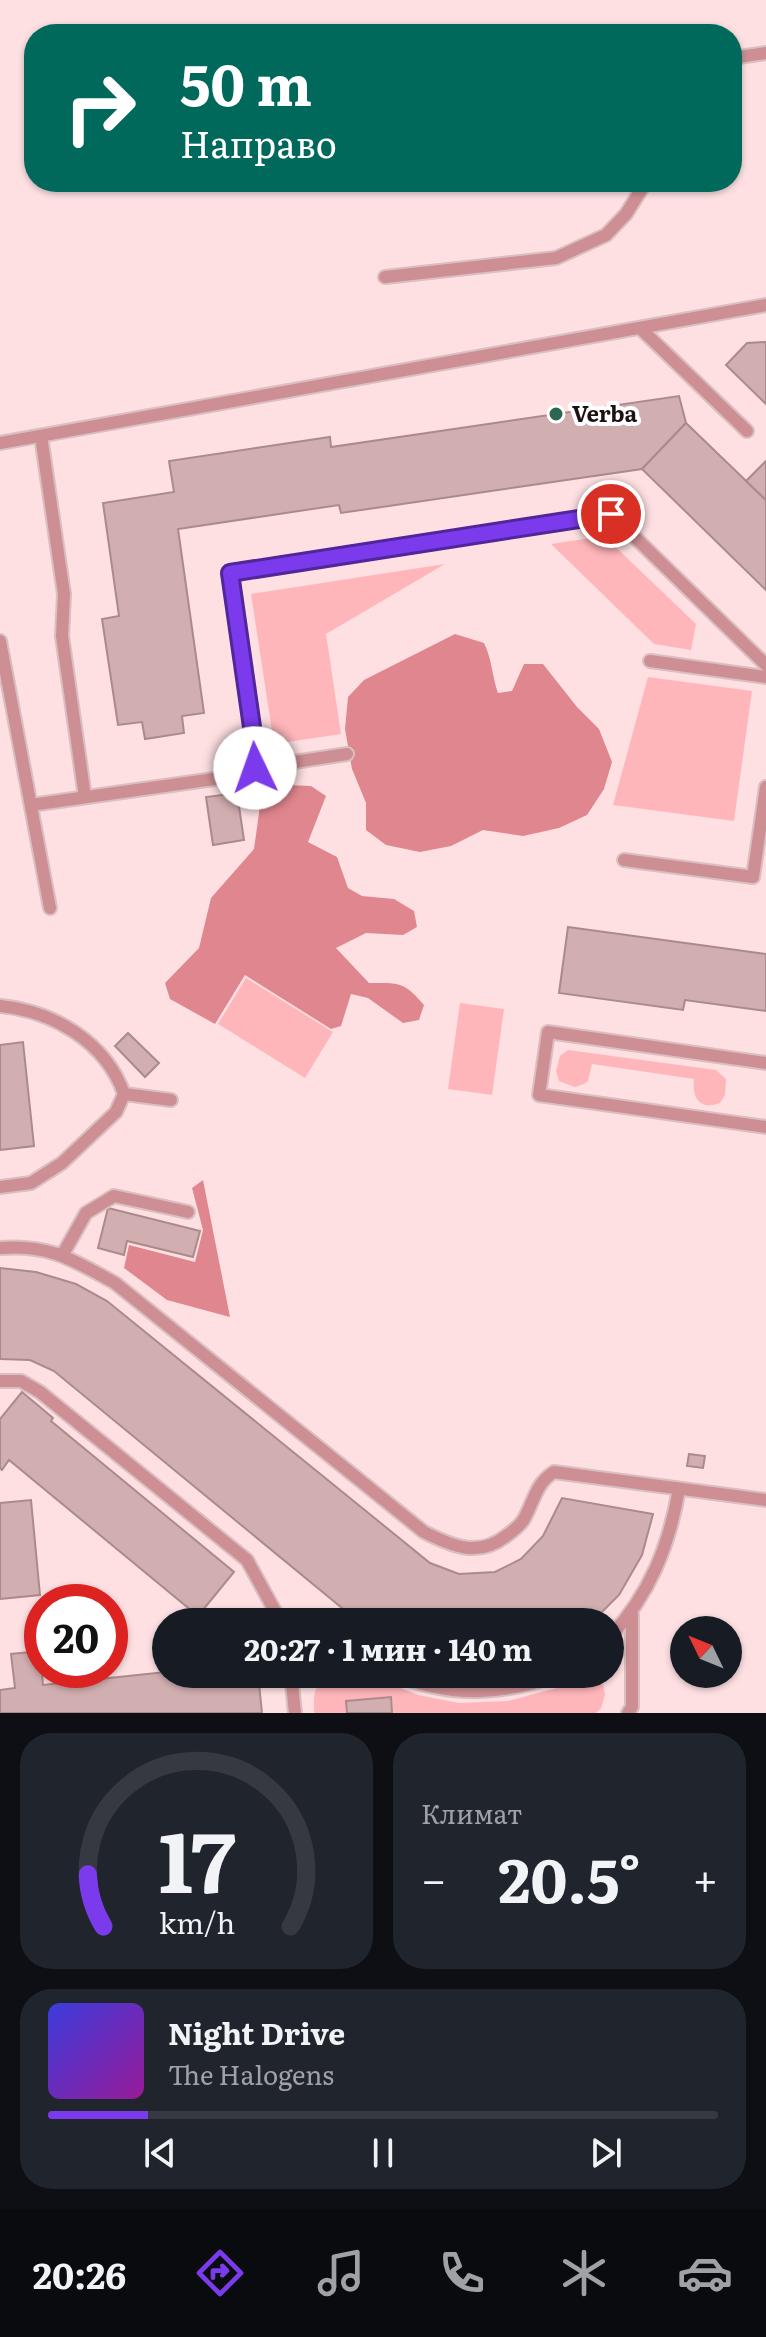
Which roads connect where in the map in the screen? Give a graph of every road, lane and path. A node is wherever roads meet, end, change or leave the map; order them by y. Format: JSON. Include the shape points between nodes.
{"nodes":[{"id":1,"x":766,"y":53,"type":"edge"},
{"id":2,"x":742,"y":57,"type":"edge"},
{"id":3,"x":640,"y":192,"type":"edge"},
{"id":4,"x":385,"y":277,"type":"dead end"},
{"id":5,"x":766,"y":305,"type":"edge"},
{"id":6,"x":641,"y":329,"type":"junction"},
{"id":7,"x":747,"y":431,"type":"dead end"},
{"id":8,"x":41,"y":436,"type":"junction"},
{"id":9,"x":0,"y":443,"type":"edge"},
{"id":10,"x":0,"y":641,"type":"edge"},
{"id":11,"x":650,"y":661,"type":"dead end"},
{"id":12,"x":766,"y":665,"type":"edge"},
{"id":13,"x":766,"y":677,"type":"edge"},
{"id":14,"x":347,"y":754,"type":"dead end"},
{"id":15,"x":255,"y":768,"type":"junction"},
{"id":16,"x":766,"y":787,"type":"edge"},
{"id":17,"x":85,"y":797,"type":"junction"},
{"id":18,"x":31,"y":805,"type":"junction"},
{"id":19,"x":624,"y":860,"type":"dead end"},
{"id":20,"x":50,"y":908,"type":"dead end"},
{"id":21,"x":0,"y":1006,"type":"edge"},
{"id":22,"x":766,"y":1063,"type":"edge"},
{"id":23,"x":124,"y":1094,"type":"junction"},
{"id":24,"x":171,"y":1100,"type":"dead end"},
{"id":25,"x":766,"y":1127,"type":"edge"},
{"id":26,"x":0,"y":1187,"type":"edge"},
{"id":27,"x":188,"y":1212,"type":"dead end"},
{"id":28,"x":0,"y":1248,"type":"edge"},
{"id":29,"x":63,"y":1254,"type":"junction"},
{"id":30,"x":0,"y":1381,"type":"edge"},
{"id":31,"x":679,"y":1489,"type":"junction"},
{"id":32,"x":766,"y":1500,"type":"edge"},
{"id":33,"x":273,"y":1608,"type":"edge"},
{"id":34,"x":632,"y":1614,"type":"junction"},
{"id":35,"x":624,"y":1622,"type":"edge"},
{"id":36,"x":292,"y":1688,"type":"edge"},
{"id":37,"x":454,"y":1688,"type":"edge"},
{"id":38,"x":522,"y":1688,"type":"edge"},
{"id":39,"x":295,"y":1713,"type":"edge"},
{"id":40,"x":628,"y":1713,"type":"edge"}],
"edges":[{"from":1,"to":2,"type":"lane"},
{"from":3,"to":4,"type":"lane","via":[[606,235],[556,258]]},
{"from":5,"to":6,"type":"lane"},
{"from":6,"to":7,"type":"lane"},
{"from":6,"to":8,"type":"lane"},
{"from":8,"to":9,"type":"lane"},
{"from":8,"to":17,"type":"lane"},
{"from":10,"to":18,"type":"lane"},
{"from":11,"to":13,"type":"lane"},
{"from":12,"to":15,"type":"lane","via":[[611,514],[230,573]]},
{"from":14,"to":15,"type":"lane"},
{"from":15,"to":17,"type":"lane","via":[[221,778]]},
{"from":16,"to":19,"type":"lane","via":[[753,877]]},
{"from":17,"to":18,"type":"lane"},
{"from":18,"to":20,"type":"lane"},
{"from":21,"to":23,"type":"lane","via":[[51,1018],[82,1036],[118,1077]]},
{"from":22,"to":25,"type":"lane","via":[[548,1032],[539,1095]]},
{"from":23,"to":24,"type":"lane"},
{"from":23,"to":26,"type":"lane","via":[[116,1112],[62,1163],[31,1183]]},
{"from":27,"to":29,"type":"lane","via":[[114,1196],[86,1213]]},
{"from":28,"to":29,"type":"lane","via":[[25,1246]]},
{"from":29,"to":31,"type":"lane","via":[[115,1283],[424,1532],[455,1547],[479,1549],[501,1540],[522,1523],[541,1480],[554,1472]]},
{"from":30,"to":33,"type":"lane","via":[[21,1381],[40,1392],[247,1560]]},
{"from":31,"to":32,"type":"lane"},
{"from":31,"to":34,"type":"lane","via":[[665,1548]]},
{"from":34,"to":35,"type":"lane"},
{"from":34,"to":40,"type":"lane"},
{"from":36,"to":39,"type":"lane"},
{"from":37,"to":38,"type":"lane","via":[[476,1693]]}]}
